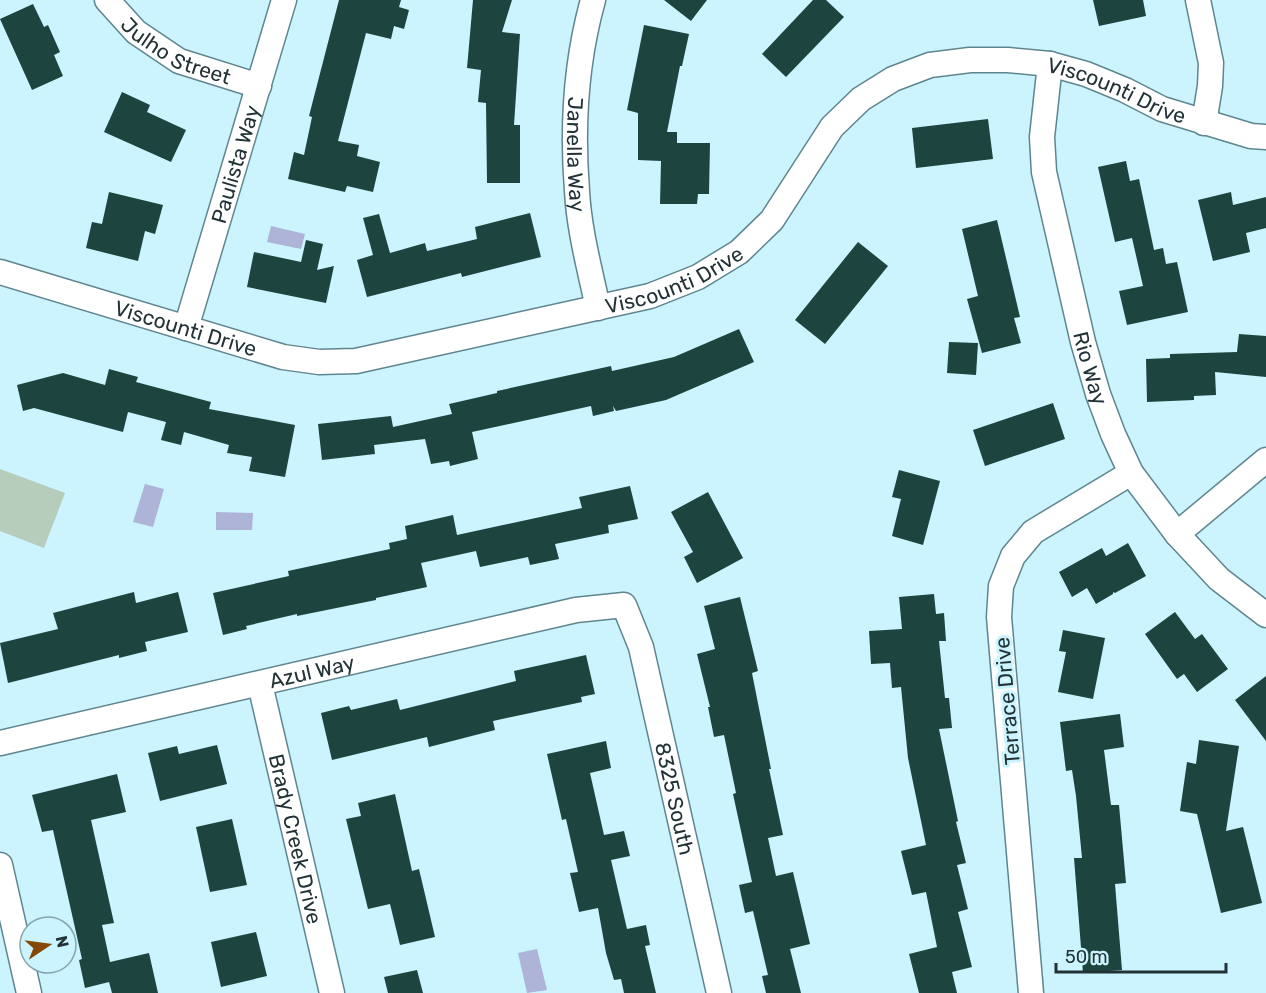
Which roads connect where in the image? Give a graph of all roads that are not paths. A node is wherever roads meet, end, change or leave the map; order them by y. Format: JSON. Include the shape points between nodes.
{"nodes":[{"id":1,"x":107,"y":0,"type":"edge"},
{"id":2,"x":284,"y":0,"type":"edge"},
{"id":3,"x":593,"y":0,"type":"edge"},
{"id":4,"x":1198,"y":0,"type":"edge"},
{"id":5,"x":1050,"y":64,"type":"junction"},
{"id":6,"x":259,"y":86,"type":"junction"},
{"id":7,"x":1204,"y":123,"type":"junction"},
{"id":8,"x":1266,"y":137,"type":"edge"},
{"id":9,"x":0,"y":272,"type":"edge"},
{"id":10,"x":598,"y":308,"type":"junction"},
{"id":11,"x":186,"y":328,"type":"junction"},
{"id":12,"x":1266,"y":460,"type":"edge"},
{"id":13,"x":1131,"y":472,"type":"junction"},
{"id":14,"x":1177,"y":534,"type":"junction"},
{"id":15,"x":624,"y":605,"type":"joint"},
{"id":16,"x":1266,"y":615,"type":"edge"},
{"id":17,"x":260,"y":684,"type":"junction"},
{"id":18,"x":0,"y":743,"type":"edge"},
{"id":19,"x":0,"y":865,"type":"edge"},
{"id":20,"x":29,"y":993,"type":"edge"},
{"id":21,"x":332,"y":993,"type":"edge"},
{"id":22,"x":719,"y":993,"type":"edge"},
{"id":23,"x":1031,"y":993,"type":"edge"}],
"edges":[{"from":1,"to":6,"type":"street","name":"Julho Street","via":[[136,32],[179,61]]},
{"from":2,"to":6,"type":"street","name":"Paulista Way"},
{"from":3,"to":10,"type":"street","name":"Janella Way","via":[[579,68],[575,137],[577,193]]},
{"from":4,"to":7,"type":"street","via":[[1211,63]]},
{"from":5,"to":7,"type":"street","name":"Viscounti Drive","via":[[1086,74],[1162,109]]},
{"from":5,"to":10,"type":"street","name":"Viscounti Drive","via":[[970,60],[930,65],[893,79],[861,99],[832,127],[772,220],[739,252],[698,277],[650,296]]},
{"from":5,"to":13,"type":"street","name":"Rio Way","via":[[1042,137],[1046,182],[1095,384]]},
{"from":6,"to":11,"type":"street","name":"Paulista Way"},
{"from":7,"to":8,"type":"street","name":"Viscounti Drive"},
{"from":9,"to":11,"type":"street","name":"Viscounti Drive"},
{"from":10,"to":11,"type":"street","name":"Viscounti Drive","via":[[356,361],[283,357]]},
{"from":12,"to":14,"type":"street"},
{"from":13,"to":14,"type":"street","name":"Rio Way"},
{"from":13,"to":23,"type":"street","name":"Terrace Drive","via":[[1033,532],[1013,556],[1001,586],[999,617]]},
{"from":14,"to":16,"type":"street","name":"Rio Way","via":[[1219,579]]},
{"from":15,"to":17,"type":"street","name":"Azul Way","via":[[576,610]]},
{"from":15,"to":22,"type":"street","name":"8325 South","via":[[641,647]]},
{"from":17,"to":18,"type":"street","name":"Azul Way"},
{"from":17,"to":21,"type":"street","name":"Brady Creek Drive"},
{"from":19,"to":20,"type":"street"}]}
